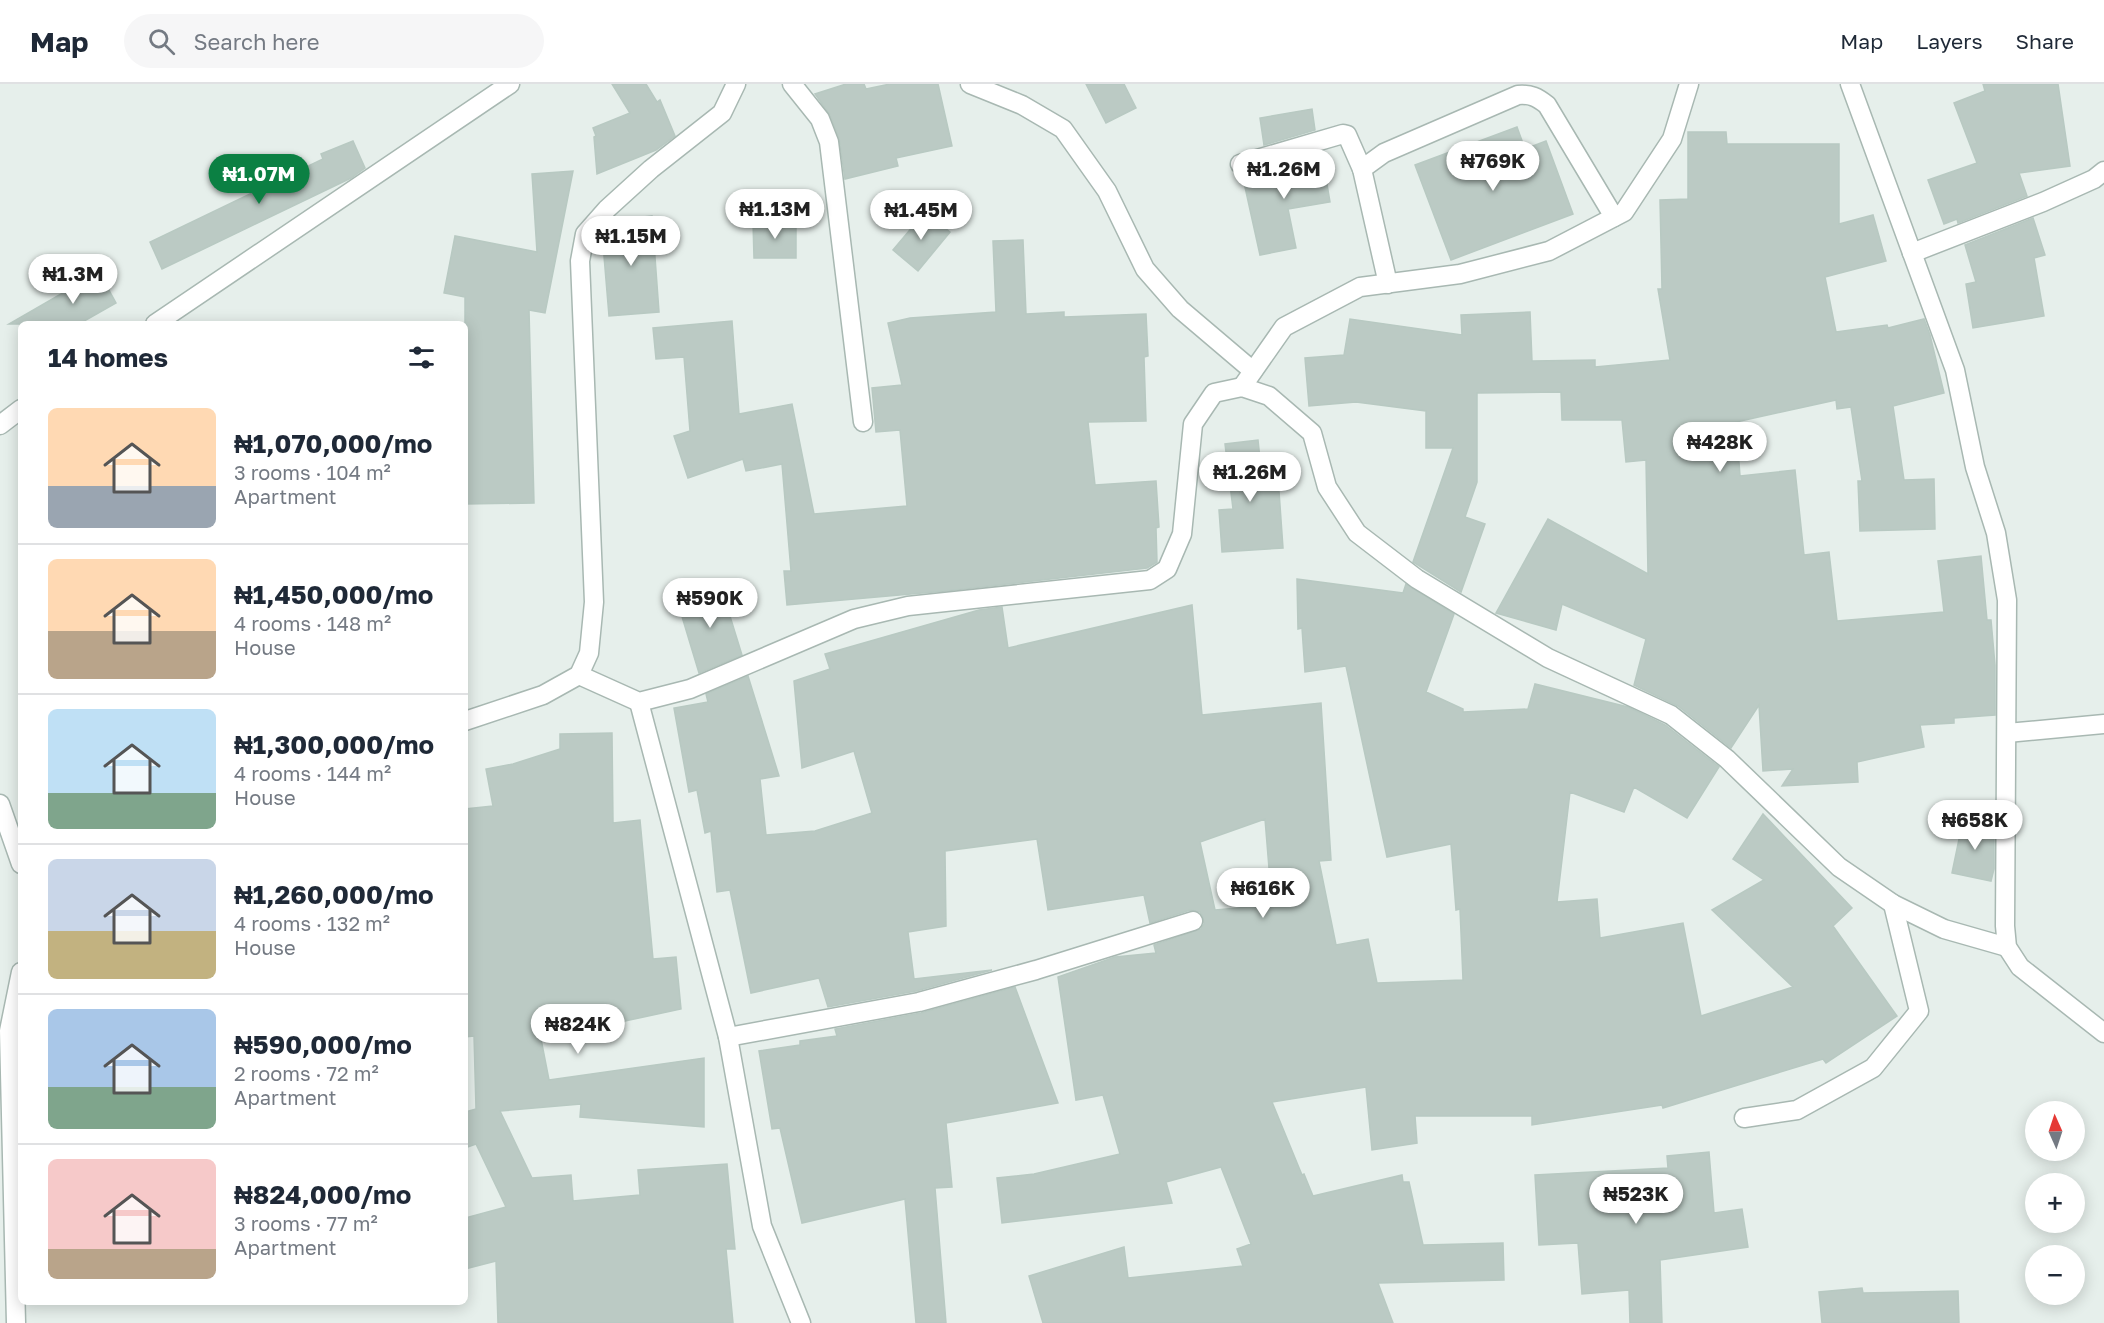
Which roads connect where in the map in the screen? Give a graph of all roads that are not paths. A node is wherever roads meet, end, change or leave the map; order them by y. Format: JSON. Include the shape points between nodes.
{"nodes":[{"id":1,"x":510,"y":84,"type":"edge"},
{"id":2,"x":736,"y":84,"type":"edge"},
{"id":3,"x":792,"y":84,"type":"edge"},
{"id":4,"x":970,"y":84,"type":"edge"},
{"id":5,"x":1689,"y":84,"type":"edge"},
{"id":6,"x":1850,"y":84,"type":"edge"},
{"id":7,"x":1240,"y":164,"type":"dead end"},
{"id":8,"x":1362,"y":169,"type":"junction"},
{"id":9,"x":2104,"y":171,"type":"edge"},
{"id":10,"x":1614,"y":217,"type":"junction"},
{"id":11,"x":1912,"y":253,"type":"junction"},
{"id":12,"x":1388,"y":284,"type":"junction"},
{"id":13,"x":159,"y":321,"type":"edge"},
{"id":14,"x":1253,"y":371,"type":"junction"},
{"id":15,"x":1242,"y":387,"type":"junction"},
{"id":16,"x":18,"y":411,"type":"edge"},
{"id":17,"x":863,"y":422,"type":"dead end"},
{"id":18,"x":0,"y":425,"type":"edge"},
{"id":19,"x":579,"y":675,"type":"junction"},
{"id":20,"x":639,"y":702,"type":"junction"},
{"id":21,"x":468,"y":720,"type":"edge"},
{"id":22,"x":2104,"y":724,"type":"edge"},
{"id":23,"x":2007,"y":733,"type":"junction"},
{"id":24,"x":0,"y":804,"type":"edge"},
{"id":25,"x":18,"y":855,"type":"edge"},
{"id":26,"x":1893,"y":904,"type":"junction"},
{"id":27,"x":1193,"y":921,"type":"dead end"},
{"id":28,"x":2007,"y":947,"type":"junction"},
{"id":29,"x":18,"y":983,"type":"edge"},
{"id":30,"x":4,"y":1032,"type":"edge"},
{"id":31,"x":2104,"y":1033,"type":"edge"},
{"id":32,"x":728,"y":1037,"type":"junction"},
{"id":33,"x":1744,"y":1118,"type":"dead end"},
{"id":34,"x":15,"y":1323,"type":"edge"},
{"id":35,"x":801,"y":1323,"type":"edge"}],
"edges":[{"from":1,"to":13,"type":"street"},
{"from":2,"to":19,"type":"street","via":[[722,113],[651,169],[585,234],[580,261],[594,602],[590,653]]},
{"from":3,"to":17,"type":"street","via":[[820,119],[829,142]]},
{"from":4,"to":14,"type":"street","via":[[1022,105],[1063,129],[1107,191],[1144,269],[1180,309]]},
{"from":5,"to":10,"type":"street","via":[[1672,139],[1624,212]]},
{"from":6,"to":11,"type":"street"},
{"from":7,"to":8,"type":"street","via":[[1342,134],[1347,135]]},
{"from":8,"to":10,"type":"street","via":[[1384,153],[1527,94],[1547,105]]},
{"from":8,"to":12,"type":"street"},
{"from":9,"to":11,"type":"street","via":[[2043,202]]},
{"from":10,"to":12,"type":"street","via":[[1549,251],[1460,274]]},
{"from":11,"to":23,"type":"street","via":[[1955,370],[1975,467],[1996,533],[2007,600]]},
{"from":12,"to":14,"type":"street","via":[[1360,287],[1284,327]]},
{"from":14,"to":15,"type":"street"},
{"from":15,"to":20,"type":"street","via":[[1214,393],[1193,424],[1182,534],[1167,569],[1150,580],[908,606],[854,619],[690,690]]},
{"from":15,"to":26,"type":"street","via":[[1269,396],[1312,433],[1327,487],[1357,533],[1417,579],[1548,658],[1671,715],[1727,759],[1839,867]]},
{"from":16,"to":18,"type":"street"},
{"from":19,"to":20,"type":"street"},
{"from":19,"to":21,"type":"street","via":[[543,695]]},
{"from":20,"to":32,"type":"street"},
{"from":22,"to":23,"type":"street"},
{"from":23,"to":28,"type":"street"},
{"from":24,"to":25,"type":"street"},
{"from":26,"to":28,"type":"street","via":[[1944,929]]},
{"from":26,"to":33,"type":"street","via":[[1919,1011],[1873,1068],[1797,1110]]},
{"from":27,"to":32,"type":"street","via":[[919,1002]]},
{"from":28,"to":31,"type":"street","via":[[2020,967]]},
{"from":29,"to":30,"type":"street"},
{"from":30,"to":34,"type":"street"},
{"from":32,"to":35,"type":"street","via":[[762,1226]]}]}
